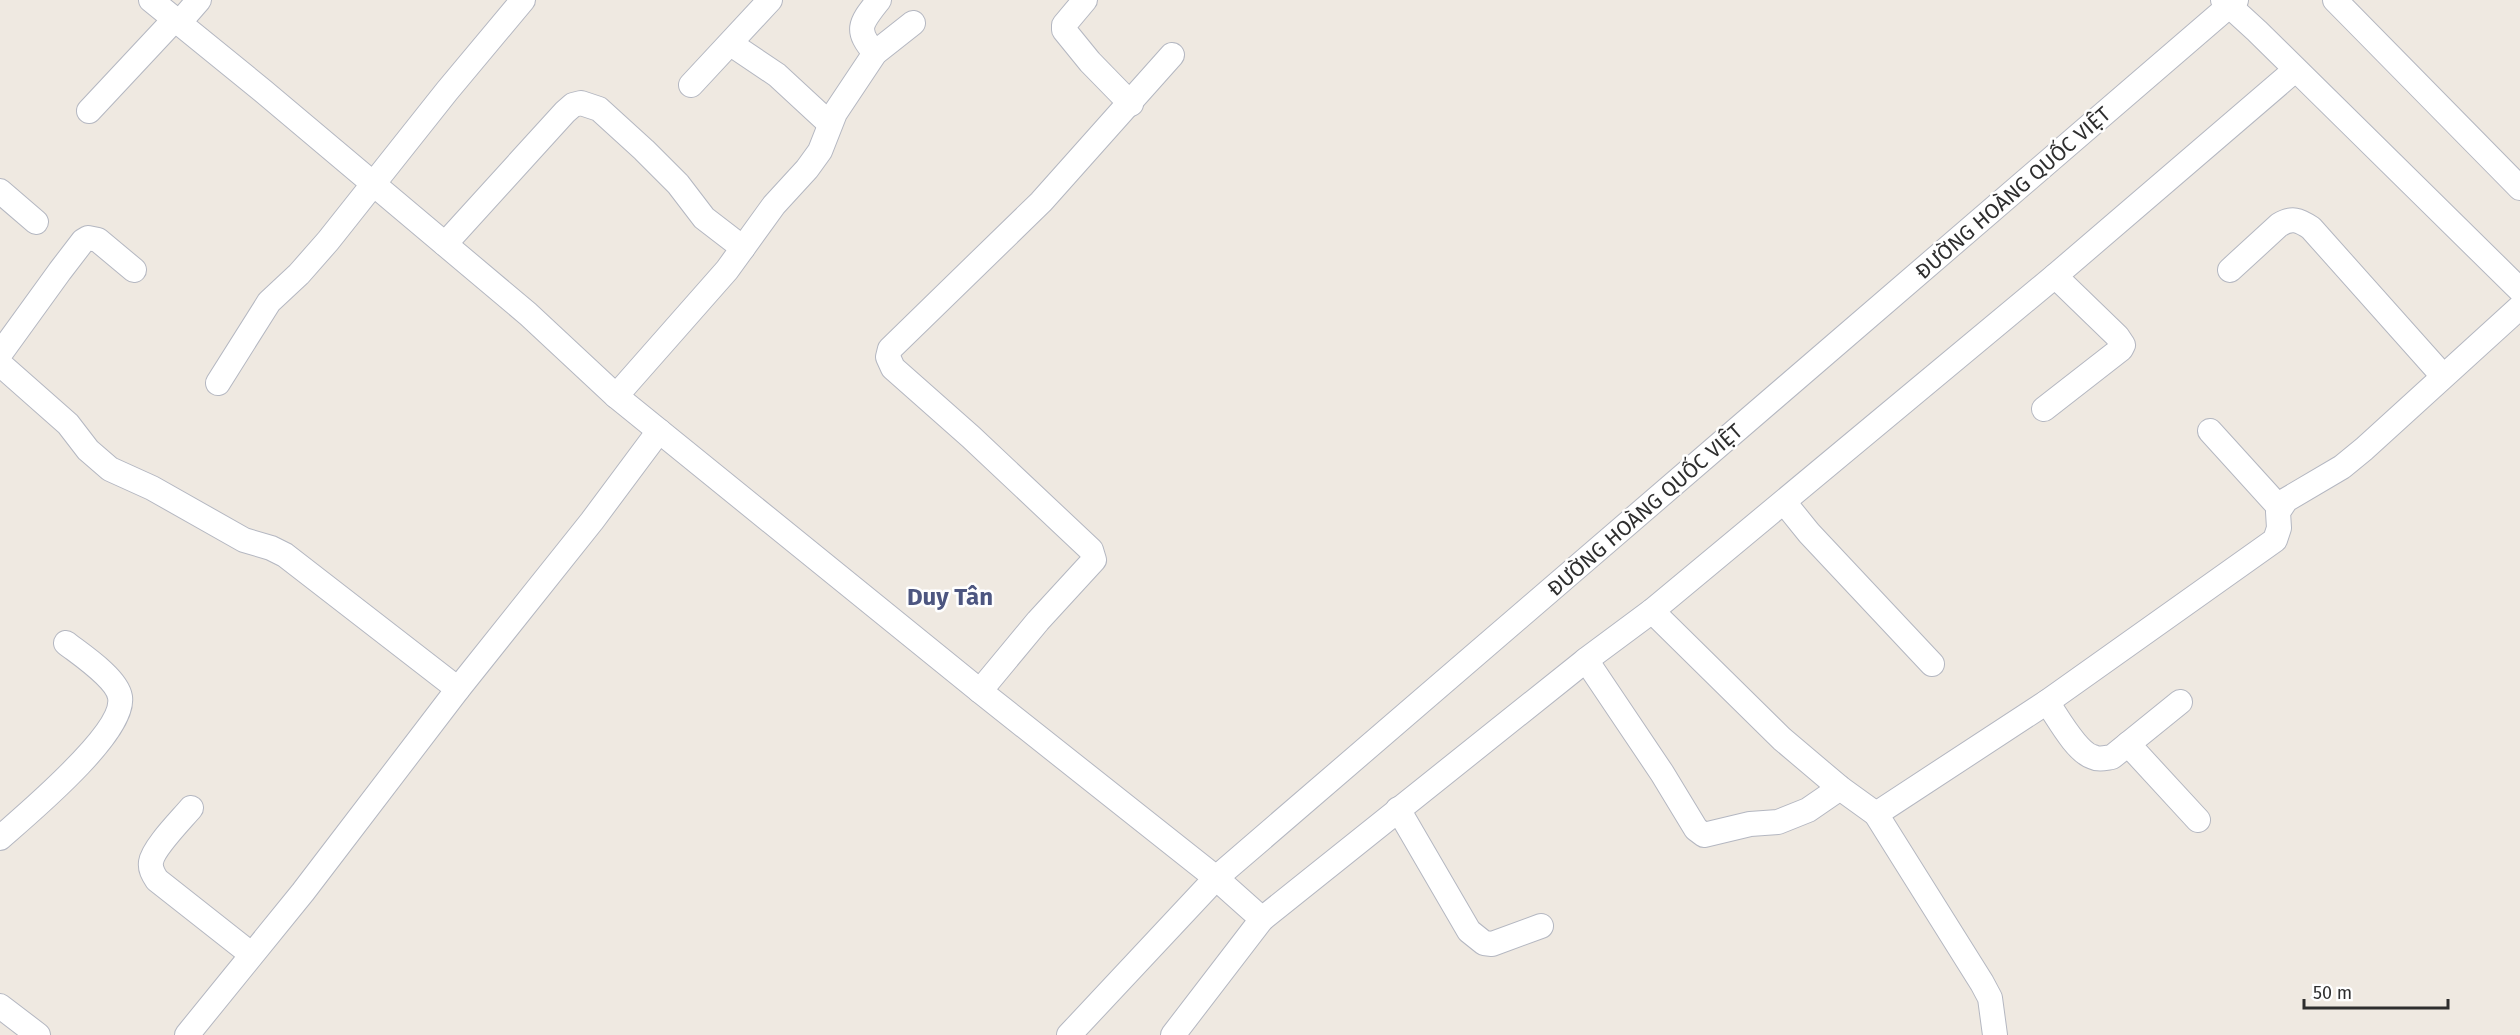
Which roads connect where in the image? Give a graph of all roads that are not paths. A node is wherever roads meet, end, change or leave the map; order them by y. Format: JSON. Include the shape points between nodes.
{"nodes":[{"id":1,"x":151,"y":0,"type":"edge"},
{"id":2,"x":199,"y":0,"type":"edge"},
{"id":3,"x":524,"y":0,"type":"edge"},
{"id":4,"x":770,"y":0,"type":"edge"},
{"id":5,"x":879,"y":0,"type":"edge"},
{"id":6,"x":1085,"y":0,"type":"edge"},
{"id":7,"x":2230,"y":2,"type":"edge"},
{"id":8,"x":2338,"y":3,"type":"edge"},
{"id":9,"x":177,"y":21,"type":"junction"},
{"id":10,"x":914,"y":23,"type":"dead end"},
{"id":11,"x":730,"y":44,"type":"junction"},
{"id":12,"x":875,"y":53,"type":"junction"},
{"id":13,"x":1173,"y":55,"type":"dead end"},
{"id":14,"x":2295,"y":70,"type":"junction"},
{"id":15,"x":691,"y":85,"type":"dead end"},
{"id":16,"x":1131,"y":104,"type":"junction"},
{"id":17,"x":89,"y":111,"type":"dead end"},
{"id":18,"x":830,"y":124,"type":"junction"},
{"id":19,"x":374,"y":185,"type":"junction"},
{"id":20,"x":2520,"y":188,"type":"edge"},
{"id":21,"x":0,"y":191,"type":"edge"},
{"id":22,"x":36,"y":222,"type":"dead end"},
{"id":23,"x":445,"y":244,"type":"junction"},
{"id":24,"x":743,"y":248,"type":"junction"},
{"id":25,"x":134,"y":270,"type":"dead end"},
{"id":26,"x":2230,"y":270,"type":"dead end"},
{"id":27,"x":2055,"y":276,"type":"junction"},
{"id":28,"x":2520,"y":290,"type":"edge"},
{"id":29,"x":2520,"y":307,"type":"edge"},
{"id":30,"x":0,"y":354,"type":"edge"},
{"id":31,"x":0,"y":364,"type":"edge"},
{"id":32,"x":2442,"y":376,"type":"junction"},
{"id":33,"x":218,"y":383,"type":"dead end"},
{"id":34,"x":616,"y":396,"type":"junction"},
{"id":35,"x":2044,"y":410,"type":"dead end"},
{"id":36,"x":2210,"y":430,"type":"dead end"},
{"id":37,"x":659,"y":431,"type":"junction"},
{"id":38,"x":1784,"y":502,"type":"junction"},
{"id":39,"x":2279,"y":507,"type":"junction"},
{"id":40,"x":1652,"y":611,"type":"junction"},
{"id":41,"x":66,"y":643,"type":"dead end"},
{"id":42,"x":1587,"y":660,"type":"junction"},
{"id":43,"x":1932,"y":664,"type":"dead end"},
{"id":44,"x":458,"y":689,"type":"junction"},
{"id":45,"x":980,"y":691,"type":"junction"},
{"id":46,"x":2047,"y":702,"type":"junction"},
{"id":47,"x":2180,"y":702,"type":"dead end"},
{"id":48,"x":2128,"y":744,"type":"junction"},
{"id":49,"x":1840,"y":788,"type":"junction"},
{"id":50,"x":191,"y":808,"type":"dead end"},
{"id":51,"x":1398,"y":809,"type":"junction"},
{"id":52,"x":1876,"y":814,"type":"junction"},
{"id":53,"x":2198,"y":820,"type":"dead end"},
{"id":54,"x":0,"y":838,"type":"edge"},
{"id":55,"x":1222,"y":883,"type":"junction"},
{"id":56,"x":1256,"y":913,"type":"junction"},
{"id":57,"x":1541,"y":926,"type":"dead end"},
{"id":58,"x":251,"y":954,"type":"junction"},
{"id":59,"x":0,"y":1006,"type":"edge"},
{"id":60,"x":38,"y":1035,"type":"edge"},
{"id":61,"x":187,"y":1035,"type":"edge"},
{"id":62,"x":1069,"y":1035,"type":"edge"},
{"id":63,"x":1173,"y":1035,"type":"edge"},
{"id":64,"x":1995,"y":1035,"type":"edge"}],
"edges":[{"from":1,"to":9,"type":"street"},
{"from":2,"to":9,"type":"street"},
{"from":3,"to":19,"type":"street"},
{"from":4,"to":11,"type":"street"},
{"from":5,"to":12,"type":"street","via":[[861,27],[862,36]]},
{"from":6,"to":16,"type":"street","via":[[1064,30]]},
{"from":7,"to":14,"type":"street"},
{"from":7,"to":55,"type":"street","name":"ĐƯỜNG HOÀNG QUỐC VIỆT"},
{"from":8,"to":20,"type":"street"},
{"from":9,"to":17,"type":"street"},
{"from":9,"to":19,"type":"street"},
{"from":10,"to":12,"type":"street"},
{"from":11,"to":15,"type":"street"},
{"from":11,"to":18,"type":"street","via":[[777,75]]},
{"from":12,"to":18,"type":"street"},
{"from":13,"to":16,"type":"street"},
{"from":14,"to":27,"type":"street"},
{"from":14,"to":28,"type":"street"},
{"from":16,"to":45,"type":"street","via":[[1041,202],[890,349],[888,357],[893,368],[1094,555],[1094,560]]},
{"from":18,"to":24,"type":"street","via":[[820,151]]},
{"from":19,"to":23,"type":"street"},
{"from":19,"to":33,"type":"street","via":[[299,274],[269,302]]},
{"from":21,"to":22,"type":"street"},
{"from":23,"to":24,"type":"street","via":[[565,112],[581,103],[599,109],[613,121],[678,184],[704,218]]},
{"from":23,"to":34,"type":"street"},
{"from":24,"to":34,"type":"street"},
{"from":25,"to":30,"type":"street","via":[[98,240],[88,238]]},
{"from":26,"to":32,"type":"street","via":[[2279,225],[2287,220],[2301,221]]},
{"from":27,"to":35,"type":"street","via":[[2123,345]]},
{"from":27,"to":38,"type":"street"},
{"from":29,"to":32,"type":"street"},
{"from":31,"to":44,"type":"street","via":[[68,424],[110,470],[244,540],[285,555]]},
{"from":32,"to":39,"type":"street","via":[[2357,455]]},
{"from":34,"to":37,"type":"street"},
{"from":36,"to":39,"type":"street"},
{"from":37,"to":44,"type":"street"},
{"from":37,"to":45,"type":"street"},
{"from":38,"to":40,"type":"street"},
{"from":38,"to":43,"type":"street"},
{"from":39,"to":46,"type":"street","via":[[2276,540]]},
{"from":40,"to":42,"type":"street"},
{"from":40,"to":49,"type":"street","via":[[1782,739]]},
{"from":41,"to":54,"type":"street","via":[[114,684],[121,699],[117,718],[63,783]]},
{"from":42,"to":49,"type":"street","via":[[1696,829],[1704,835],[1778,822],[1808,810]]},
{"from":42,"to":51,"type":"street"},
{"from":44,"to":58,"type":"street"},
{"from":45,"to":55,"type":"street"},
{"from":46,"to":48,"type":"street","via":[[2090,757],[2112,757]]},
{"from":46,"to":52,"type":"street"},
{"from":47,"to":48,"type":"street"},
{"from":48,"to":53,"type":"street"},
{"from":49,"to":52,"type":"street"},
{"from":50,"to":58,"type":"street","via":[[156,851],[152,872]]},
{"from":51,"to":56,"type":"street"},
{"from":51,"to":57,"type":"street","via":[[1476,938],[1492,944]]},
{"from":52,"to":64,"type":"street","via":[[1982,983],[1990,998]]},
{"from":55,"to":56,"type":"street"},
{"from":55,"to":62,"type":"street","name":"ĐƯỜNG HOÀNG QUỐC VIỆT"},
{"from":56,"to":63,"type":"street"},
{"from":58,"to":61,"type":"street"},
{"from":59,"to":60,"type":"street"}]}
